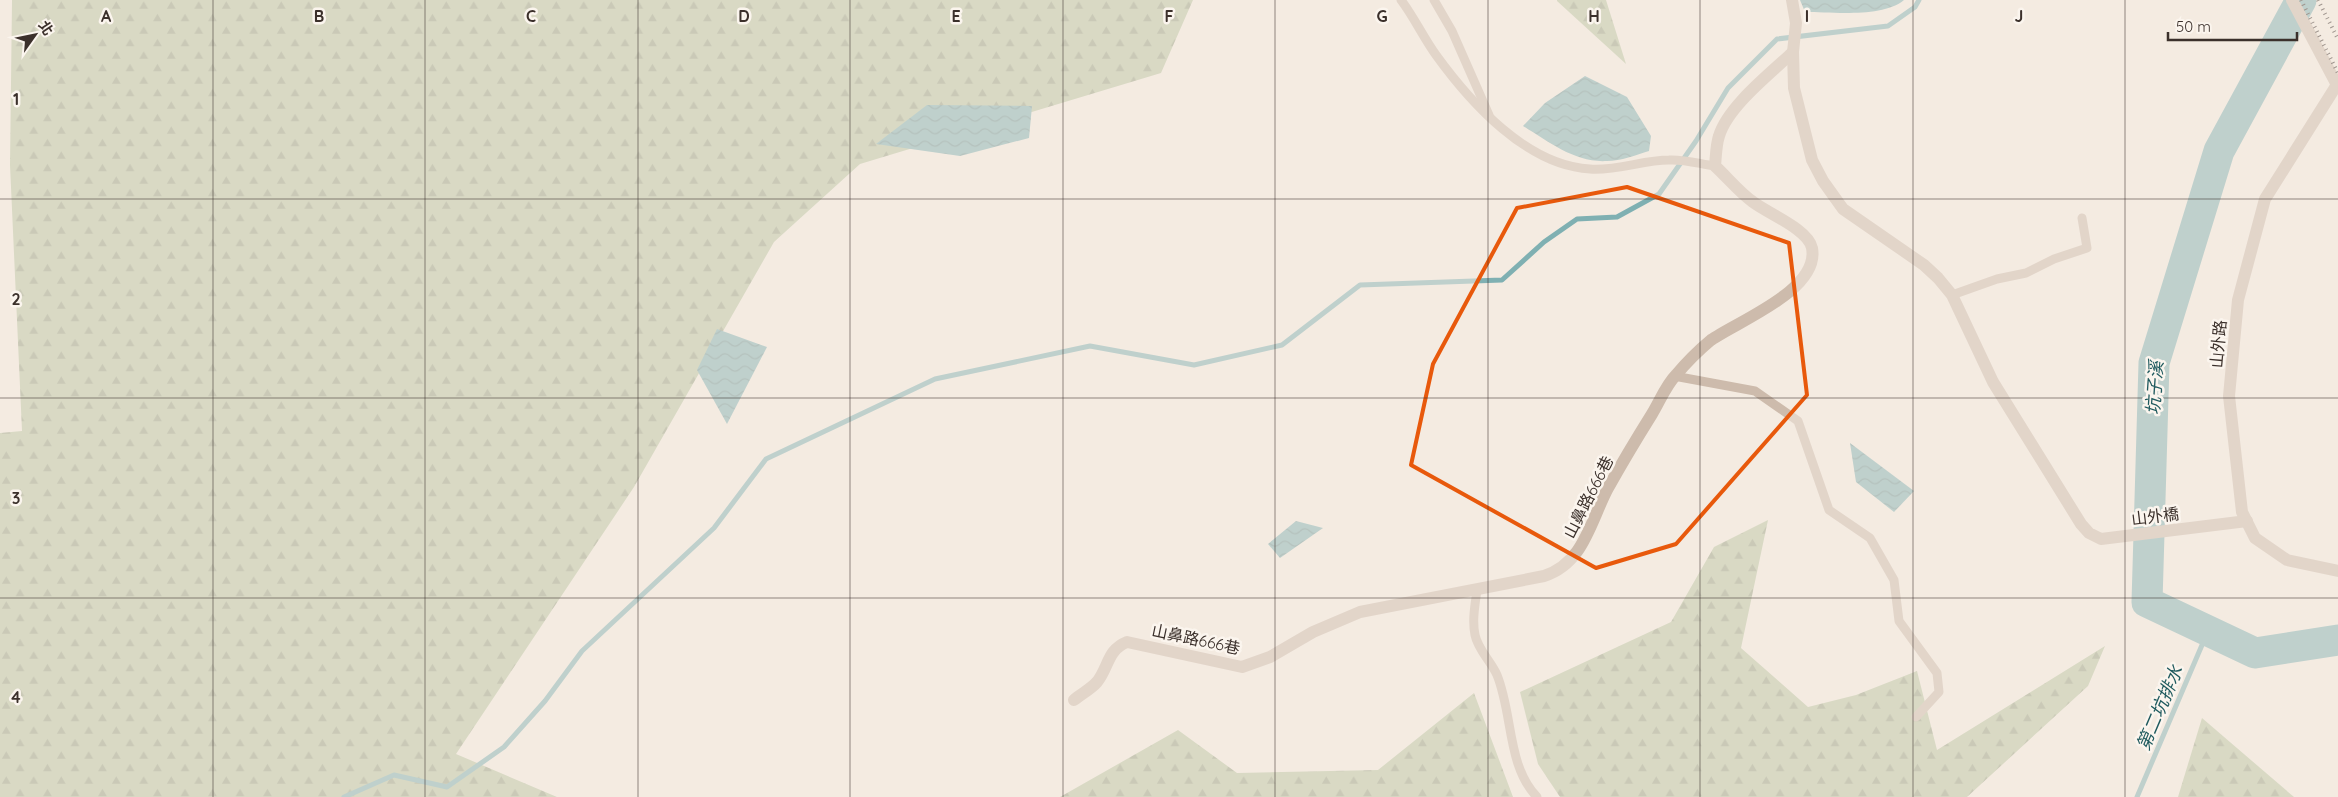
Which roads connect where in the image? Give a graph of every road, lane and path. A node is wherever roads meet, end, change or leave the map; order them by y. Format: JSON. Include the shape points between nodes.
{"nodes":[{"id":1,"x":1401,"y":0,"type":"edge"},
{"id":2,"x":1434,"y":0,"type":"edge"},
{"id":3,"x":1792,"y":0,"type":"edge"},
{"id":4,"x":2292,"y":0,"type":"edge"},
{"id":5,"x":1793,"y":48,"type":"junction"},
{"id":6,"x":2338,"y":85,"type":"edge"},
{"id":7,"x":1490,"y":119,"type":"junction"},
{"id":8,"x":1714,"y":166,"type":"junction"},
{"id":9,"x":2082,"y":218,"type":"dead end"},
{"id":10,"x":1952,"y":295,"type":"junction"},
{"id":11,"x":1674,"y":376,"type":"junction"},
{"id":12,"x":2247,"y":521,"type":"junction"},
{"id":13,"x":2338,"y":571,"type":"edge"},
{"id":14,"x":1477,"y":590,"type":"junction"},
{"id":15,"x":1074,"y":700,"type":"dead end"},
{"id":16,"x":1916,"y":717,"type":"dead end"},
{"id":17,"x":1537,"y":797,"type":"edge"}],
"edges":[{"from":1,"to":7,"type":"lane","via":[[1435,53],[1470,99]]},
{"from":2,"to":7,"type":"lane","via":[[1452,31]]},
{"from":3,"to":5,"type":"street","via":[[1796,23]]},
{"from":4,"to":6,"type":"street"},
{"from":5,"to":8,"type":"street","via":[[1729,118],[1719,135]]},
{"from":5,"to":10,"type":"street","via":[[1794,88],[1802,125],[1812,160],[1823,181],[1843,209],[1924,265]]},
{"from":6,"to":12,"type":"street","name":"山外路","via":[[2265,199],[2238,300],[2229,396],[2242,512]]},
{"from":7,"to":8,"type":"lane","via":[[1529,148],[1560,163],[1586,169],[1603,170],[1680,160]]},
{"from":8,"to":11,"type":"street","name":"山鼻路666巷","via":[[1753,203],[1806,238],[1812,248],[1810,267],[1784,297],[1710,341]]},
{"from":9,"to":10,"type":"lane","via":[[2087,248],[2026,273],[1997,279]]},
{"from":10,"to":12,"type":"street","name":"山外橋","via":[[2002,396],[2081,524],[2090,533],[2101,539]]},
{"from":11,"to":14,"type":"street","name":"山鼻路666巷","via":[[1607,490],[1585,541],[1567,564],[1544,576]]},
{"from":11,"to":16,"type":"lane","via":[[1755,391],[1798,421],[1829,510],[1870,538],[1894,580],[1899,621],[1937,673],[1939,692]]},
{"from":12,"to":13,"type":"street","name":"山外路","via":[[2255,538],[2287,560]]},
{"from":14,"to":15,"type":"street","name":"山鼻路666巷","via":[[1360,612],[1313,632],[1270,657],[1242,667],[1127,642],[1113,650],[1094,686]]},
{"from":14,"to":17,"type":"lane","via":[[1473,623],[1475,637],[1496,675],[1507,708],[1520,771]]}]}
